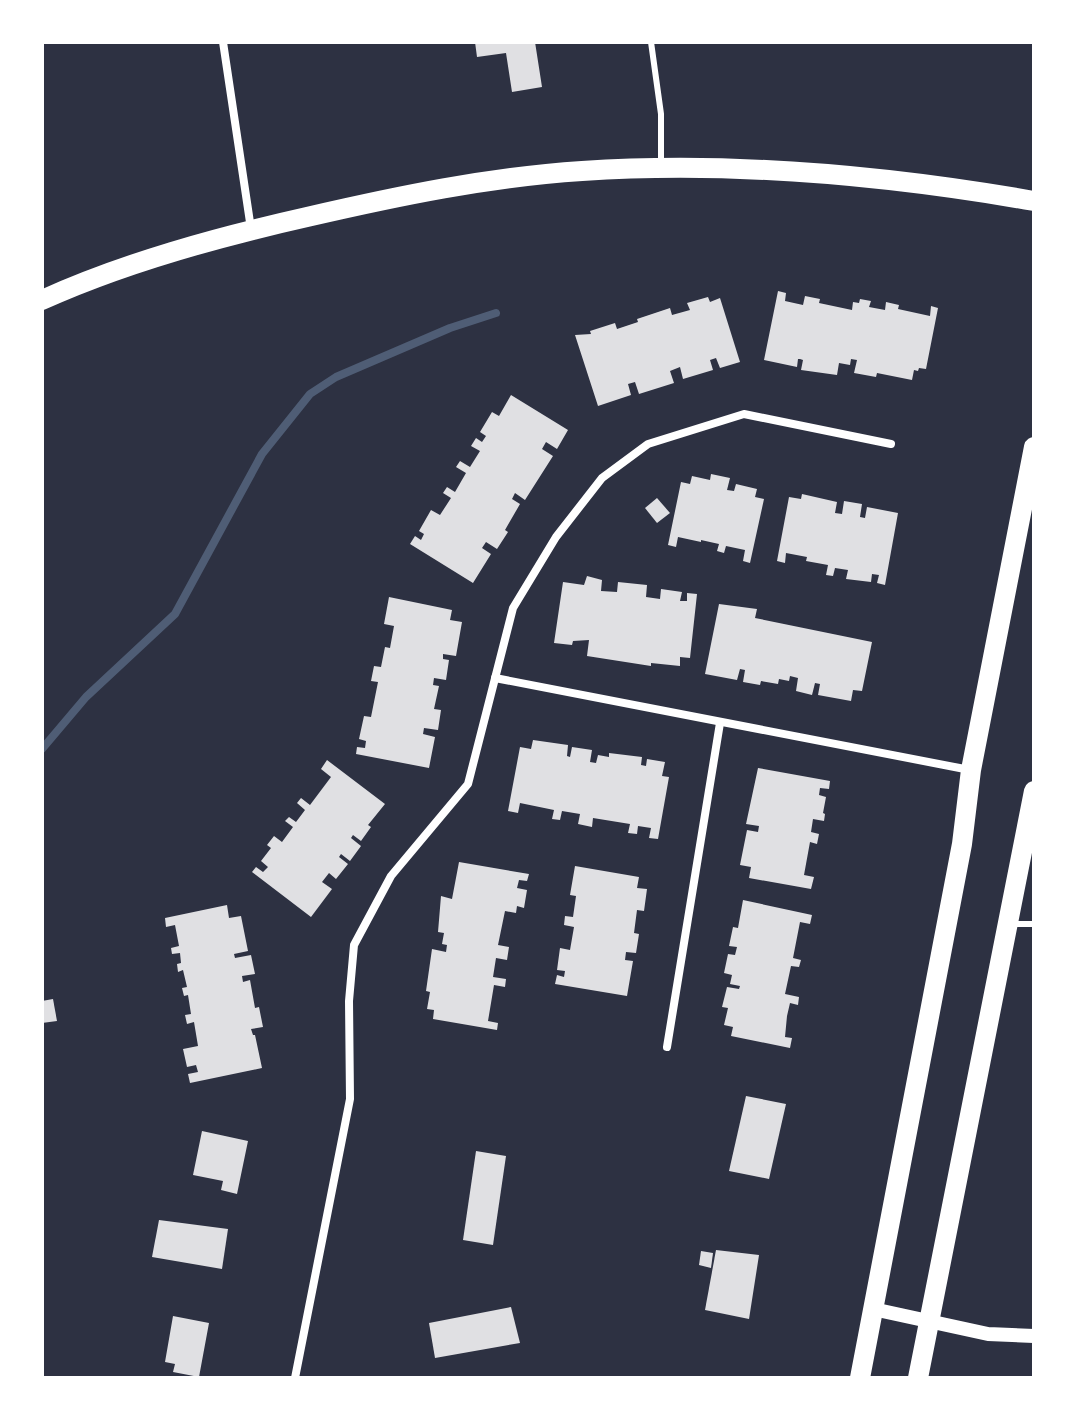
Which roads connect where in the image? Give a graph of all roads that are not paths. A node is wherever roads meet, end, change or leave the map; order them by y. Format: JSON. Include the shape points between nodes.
{"nodes":[{"id":1,"x":223,"y":42,"type":"edge"},
{"id":2,"x":651,"y":42,"type":"edge"},
{"id":3,"x":661,"y":167,"type":"junction"},
{"id":4,"x":1034,"y":201,"type":"edge"},
{"id":5,"x":251,"y":230,"type":"junction"},
{"id":6,"x":42,"y":300,"type":"edge"},
{"id":7,"x":891,"y":444,"type":"dead end"},
{"id":8,"x":1034,"y":447,"type":"edge"},
{"id":9,"x":495,"y":678,"type":"junction"},
{"id":10,"x":720,"y":723,"type":"junction"},
{"id":11,"x":971,"y":770,"type":"junction"},
{"id":12,"x":1034,"y":791,"type":"edge"},
{"id":13,"x":1008,"y":924,"type":"junction"},
{"id":14,"x":1034,"y":924,"type":"edge"},
{"id":15,"x":667,"y":1047,"type":"dead end"},
{"id":16,"x":873,"y":1309,"type":"junction"},
{"id":17,"x":929,"y":1322,"type":"junction"},
{"id":18,"x":1034,"y":1336,"type":"edge"},
{"id":19,"x":295,"y":1378,"type":"edge"},
{"id":20,"x":860,"y":1378,"type":"edge"},
{"id":21,"x":918,"y":1378,"type":"edge"}],
"edges":[{"from":1,"to":5,"type":"street"},
{"from":2,"to":3,"type":"lane","via":[[661,114]]},
{"from":3,"to":4,"type":"main road","via":[[886,179]]},
{"from":3,"to":5,"type":"main road","via":[[476,183]]},
{"from":5,"to":6,"type":"main road","via":[[120,268]]},
{"from":7,"to":9,"type":"street","via":[[744,414],[648,444],[602,478],[556,537],[513,608]]},
{"from":8,"to":11,"type":"main road"},
{"from":9,"to":10,"type":"street"},
{"from":9,"to":19,"type":"street","via":[[468,784],[391,876],[354,945],[350,1099]]},
{"from":10,"to":11,"type":"street"},
{"from":10,"to":15,"type":"street"},
{"from":11,"to":16,"type":"main road","via":[[962,844]]},
{"from":12,"to":13,"type":"main road"},
{"from":13,"to":14,"type":"lane"},
{"from":13,"to":17,"type":"main road"},
{"from":16,"to":17,"type":"street"},
{"from":16,"to":20,"type":"main road"},
{"from":17,"to":18,"type":"street","via":[[988,1334]]},
{"from":17,"to":21,"type":"main road"}]}
